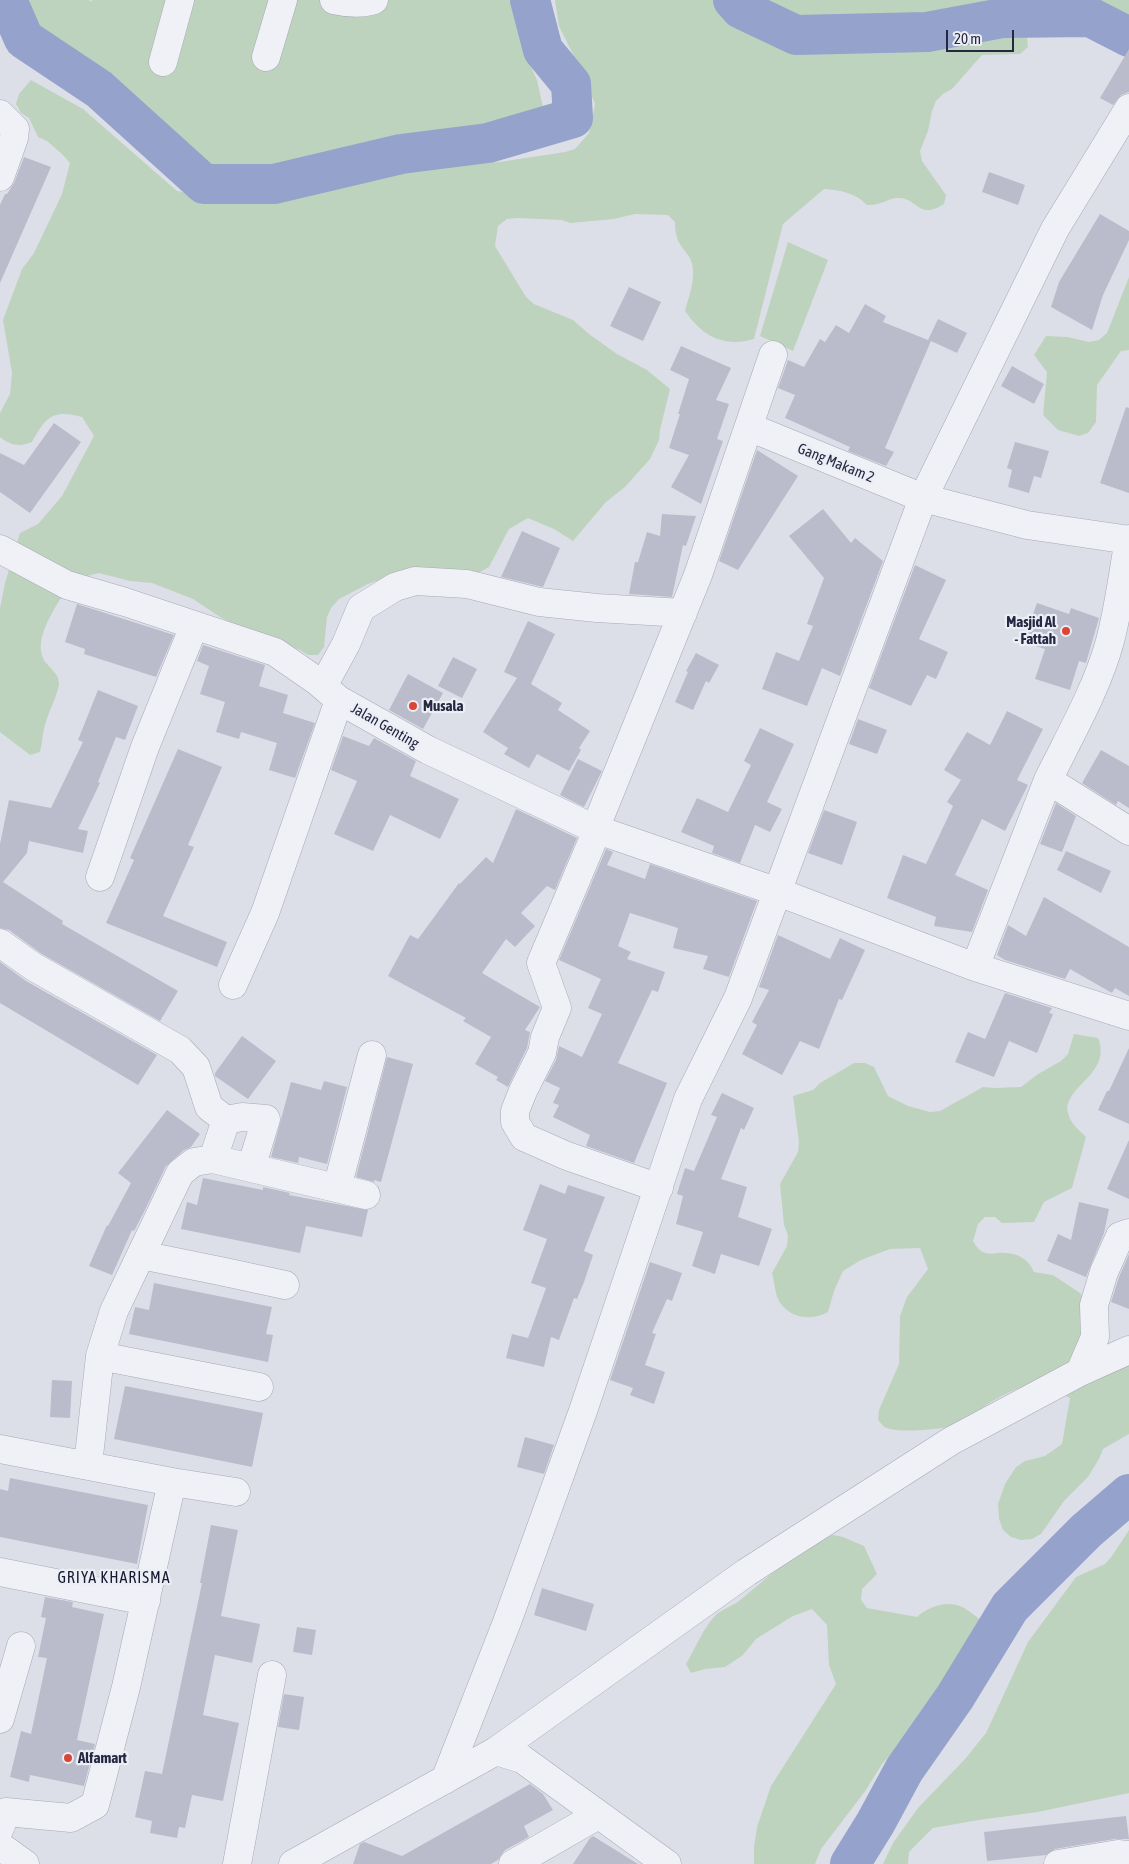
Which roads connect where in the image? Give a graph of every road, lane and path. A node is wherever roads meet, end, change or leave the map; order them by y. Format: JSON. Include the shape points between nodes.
{"nodes":[{"id":1,"x":180,"y":0,"type":"edge"},
{"id":2,"x":283,"y":0,"type":"edge"},
{"id":3,"x":334,"y":0,"type":"edge"},
{"id":4,"x":374,"y":0,"type":"edge"},
{"id":5,"x":266,"y":58,"type":"dead end"},
{"id":6,"x":163,"y":62,"type":"dead end"},
{"id":7,"x":1129,"y":108,"type":"edge"},
{"id":8,"x":0,"y":114,"type":"edge"},
{"id":9,"x":0,"y":177,"type":"edge"},
{"id":10,"x":773,"y":355,"type":"dead end"},
{"id":11,"x":749,"y":427,"type":"junction"},
{"id":12,"x":923,"y":498,"type":"junction"},
{"id":13,"x":1129,"y":540,"type":"edge"},
{"id":14,"x":0,"y":548,"type":"edge"},
{"id":15,"x":682,"y":613,"type":"junction"},
{"id":16,"x":194,"y":626,"type":"junction"},
{"id":17,"x":331,"y":693,"type":"junction"},
{"id":18,"x":1048,"y":780,"type":"junction"},
{"id":19,"x":595,"y":829,"type":"junction"},
{"id":20,"x":1129,"y":831,"type":"edge"},
{"id":21,"x":100,"y":878,"type":"dead end"},
{"id":22,"x":778,"y":892,"type":"junction"},
{"id":23,"x":0,"y":943,"type":"edge"},
{"id":24,"x":975,"y":967,"type":"junction"},
{"id":25,"x":233,"y":985,"type":"dead end"},
{"id":26,"x":1129,"y":1016,"type":"edge"},
{"id":27,"x":372,"y":1055,"type":"dead end"},
{"id":28,"x":226,"y":1120,"type":"junction"},
{"id":29,"x":213,"y":1159,"type":"junction"},
{"id":30,"x":251,"y":1168,"type":"junction"},
{"id":31,"x":337,"y":1188,"type":"junction"},
{"id":32,"x":659,"y":1188,"type":"junction"},
{"id":33,"x":366,"y":1195,"type":"dead end"},
{"id":34,"x":1129,"y":1233,"type":"edge"},
{"id":35,"x":140,"y":1255,"type":"junction"},
{"id":36,"x":285,"y":1285,"type":"dead end"},
{"id":37,"x":1129,"y":1350,"type":"edge"},
{"id":38,"x":100,"y":1356,"type":"junction"},
{"id":39,"x":1080,"y":1372,"type":"junction"},
{"id":40,"x":259,"y":1387,"type":"dead end"},
{"id":41,"x":0,"y":1449,"type":"edge"},
{"id":42,"x":88,"y":1465,"type":"junction"},
{"id":43,"x":172,"y":1482,"type":"junction"},
{"id":44,"x":236,"y":1492,"type":"dead end"},
{"id":45,"x":0,"y":1572,"type":"edge"},
{"id":46,"x":146,"y":1601,"type":"junction"},
{"id":47,"x":21,"y":1646,"type":"dead end"},
{"id":48,"x":272,"y":1675,"type":"dead end"},
{"id":49,"x":0,"y":1719,"type":"edge"},
{"id":50,"x":496,"y":1751,"type":"junction"},
{"id":51,"x":445,"y":1780,"type":"junction"},
{"id":52,"x":598,"y":1815,"type":"junction"},
{"id":53,"x":2,"y":1816,"type":"edge"},
{"id":54,"x":0,"y":1846,"type":"edge"},
{"id":55,"x":1129,"y":1855,"type":"edge"},
{"id":56,"x":25,"y":1864,"type":"edge"},
{"id":57,"x":237,"y":1864,"type":"edge"},
{"id":58,"x":296,"y":1864,"type":"edge"},
{"id":59,"x":513,"y":1864,"type":"edge"},
{"id":60,"x":667,"y":1864,"type":"edge"},
{"id":61,"x":1058,"y":1864,"type":"edge"}],
"edges":[{"from":1,"to":6,"type":"street"},
{"from":2,"to":5,"type":"street"},
{"from":3,"to":4,"type":"street","via":[[353,3]]},
{"from":7,"to":12,"type":"street","via":[[1055,228]]},
{"from":8,"to":9,"type":"street","via":[[15,129]]},
{"from":10,"to":11,"type":"street"},
{"from":11,"to":12,"type":"street","name":"Gang Makam 2"},
{"from":11,"to":15,"type":"street"},
{"from":12,"to":13,"type":"street","name":"Gang Makam 2","via":[[1027,524]]},
{"from":12,"to":22,"type":"street"},
{"from":13,"to":18,"type":"street","via":[[1109,642],[1087,701]]},
{"from":14,"to":16,"type":"street","name":"Jalan Genting","via":[[67,585]]},
{"from":15,"to":17,"type":"street","via":[[539,602],[468,584],[415,582],[395,587],[361,608]]},
{"from":15,"to":19,"type":"street"},
{"from":16,"to":17,"type":"street","name":"Jalan Genting","via":[[275,652]]},
{"from":16,"to":21,"type":"street","via":[[145,747]]},
{"from":17,"to":19,"type":"street","name":"Jalan Genting","via":[[428,750]]},
{"from":17,"to":25,"type":"street","via":[[265,913]]},
{"from":18,"to":20,"type":"street"},
{"from":18,"to":24,"type":"street"},
{"from":19,"to":22,"type":"street","name":"Jalan Genting"},
{"from":19,"to":32,"type":"street","via":[[541,963],[557,1008],[542,1053],[515,1111],[515,1122],[524,1137],[567,1156]]},
{"from":22,"to":24,"type":"street","name":"Jalan Genting"},
{"from":22,"to":32,"type":"street","via":[[738,998],[688,1099]]},
{"from":23,"to":28,"type":"street","via":[[34,968],[180,1050],[196,1068],[209,1107]]},
{"from":24,"to":26,"type":"street","name":"Jalan Genting"},
{"from":27,"to":31,"type":"street"},
{"from":28,"to":29,"type":"street"},
{"from":28,"to":30,"type":"street","via":[[242,1117],[266,1119]]},
{"from":29,"to":30,"type":"street"},
{"from":29,"to":35,"type":"street","via":[[194,1162],[180,1173]]},
{"from":30,"to":31,"type":"street"},
{"from":31,"to":33,"type":"street"},
{"from":32,"to":51,"type":"street","via":[[507,1622]]},
{"from":34,"to":39,"type":"street","via":[[1120,1236],[1104,1272],[1094,1305],[1094,1338]]},
{"from":35,"to":36,"type":"street"},
{"from":35,"to":38,"type":"street","via":[[114,1311]]},
{"from":37,"to":39,"type":"street"},
{"from":38,"to":40,"type":"street"},
{"from":38,"to":42,"type":"street"},
{"from":39,"to":50,"type":"street","via":[[951,1441],[747,1572]]},
{"from":41,"to":42,"type":"street"},
{"from":42,"to":43,"type":"street"},
{"from":43,"to":44,"type":"street"},
{"from":43,"to":46,"type":"street"},
{"from":45,"to":46,"type":"street"},
{"from":46,"to":53,"type":"street","via":[[95,1805],[71,1818]]},
{"from":47,"to":49,"type":"street"},
{"from":48,"to":57,"type":"street"},
{"from":50,"to":51,"type":"street"},
{"from":50,"to":52,"type":"street","via":[[522,1759]]},
{"from":51,"to":58,"type":"street"},
{"from":52,"to":59,"type":"street"},
{"from":52,"to":60,"type":"street"},
{"from":54,"to":56,"type":"street"},
{"from":55,"to":61,"type":"street"}]}
